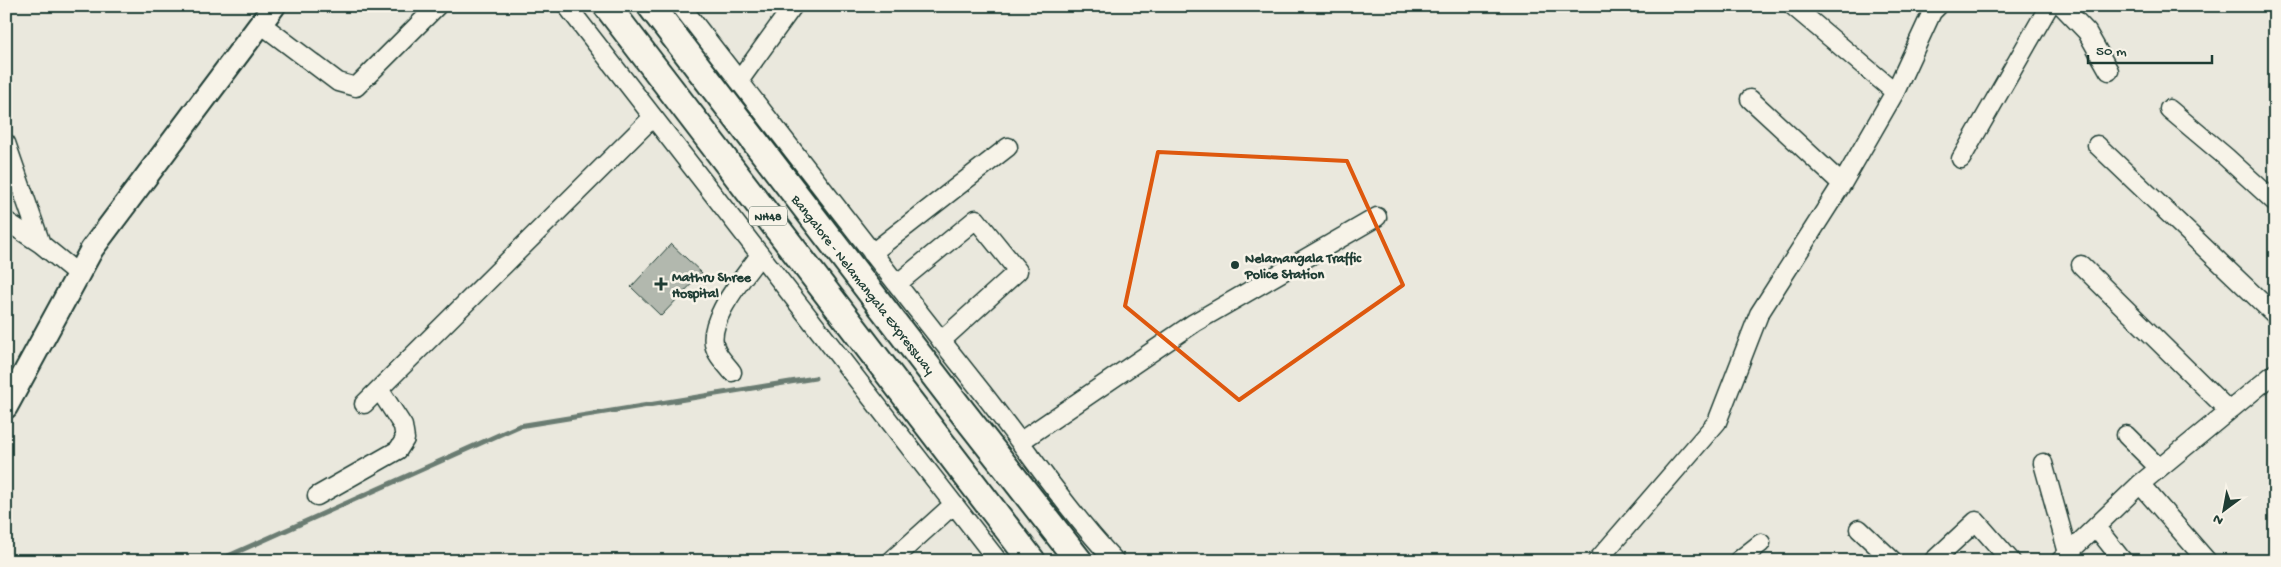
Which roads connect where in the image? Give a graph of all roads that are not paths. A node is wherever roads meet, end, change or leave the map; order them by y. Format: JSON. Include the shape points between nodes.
{"nodes":[{"id":1,"x":437,"y":6,"type":"edge"},
{"id":2,"x":567,"y":6,"type":"edge"},
{"id":3,"x":607,"y":6,"type":"edge"},
{"id":4,"x":651,"y":6,"type":"edge"},
{"id":5,"x":681,"y":6,"type":"edge"},
{"id":6,"x":793,"y":6,"type":"edge"},
{"id":7,"x":1793,"y":6,"type":"edge"},
{"id":8,"x":2049,"y":6,"type":"edge"},
{"id":9,"x":2062,"y":6,"type":"edge"},
{"id":10,"x":1932,"y":8,"type":"edge"},
{"id":11,"x":267,"y":15,"type":"edge"},
{"id":12,"x":2109,"y":71,"type":"dead end"},
{"id":13,"x":739,"y":81,"type":"junction"},
{"id":14,"x":1895,"y":92,"type":"junction"},
{"id":15,"x":1750,"y":98,"type":"dead end"},
{"id":16,"x":2169,"y":109,"type":"dead end"},
{"id":17,"x":653,"y":117,"type":"junction"},
{"id":18,"x":6,"y":143,"type":"edge"},
{"id":19,"x":2097,"y":146,"type":"dead end"},
{"id":20,"x":1008,"y":147,"type":"dead end"},
{"id":21,"x":1961,"y":159,"type":"dead end"},
{"id":22,"x":1842,"y":184,"type":"junction"},
{"id":23,"x":2275,"y":202,"type":"edge"},
{"id":24,"x":1377,"y":217,"type":"dead end"},
{"id":25,"x":6,"y":221,"type":"edge"},
{"id":26,"x":42,"y":244,"type":"junction"},
{"id":27,"x":872,"y":253,"type":"junction"},
{"id":28,"x":760,"y":255,"type":"junction"},
{"id":29,"x":2081,"y":265,"type":"dead end"},
{"id":30,"x":78,"y":274,"type":"junction"},
{"id":31,"x":897,"y":284,"type":"junction"},
{"id":32,"x":2275,"y":315,"type":"edge"},
{"id":33,"x":941,"y":341,"type":"junction"},
{"id":34,"x":732,"y":372,"type":"dead end"},
{"id":35,"x":2275,"y":374,"type":"edge"},
{"id":36,"x":379,"y":389,"type":"junction"},
{"id":37,"x":364,"y":404,"type":"dead end"},
{"id":38,"x":6,"y":407,"type":"edge"},
{"id":39,"x":2228,"y":410,"type":"junction"},
{"id":40,"x":2126,"y":435,"type":"dead end"},
{"id":41,"x":1021,"y":442,"type":"junction"},
{"id":42,"x":2043,"y":463,"type":"dead end"},
{"id":43,"x":2160,"y":468,"type":"junction"},
{"id":44,"x":2140,"y":484,"type":"junction"},
{"id":45,"x":318,"y":496,"type":"dead end"},
{"id":46,"x":954,"y":504,"type":"junction"},
{"id":47,"x":2096,"y":527,"type":"junction"},
{"id":48,"x":1859,"y":529,"type":"dead end"},
{"id":49,"x":1761,"y":543,"type":"dead end"},
{"id":50,"x":1073,"y":552,"type":"edge"},
{"id":51,"x":2064,"y":557,"type":"edge"},
{"id":52,"x":891,"y":561,"type":"edge"},
{"id":53,"x":998,"y":561,"type":"edge"},
{"id":54,"x":1032,"y":561,"type":"edge"},
{"id":55,"x":1086,"y":561,"type":"edge"},
{"id":56,"x":1115,"y":561,"type":"edge"},
{"id":57,"x":1597,"y":561,"type":"edge"},
{"id":58,"x":1738,"y":561,"type":"edge"},
{"id":59,"x":1893,"y":561,"type":"edge"},
{"id":60,"x":1933,"y":561,"type":"edge"},
{"id":61,"x":2011,"y":561,"type":"edge"},
{"id":62,"x":2123,"y":561,"type":"edge"},
{"id":63,"x":2207,"y":561,"type":"edge"}],
"edges":[{"from":1,"to":11,"type":"street","via":[[356,87],[338,82]]},
{"from":2,"to":17,"type":"street"},
{"from":3,"to":54,"type":"highway","number":"NH48"},
{"from":4,"to":50,"type":"highway","name":"Bangalore - Nelamangala Expressway","number":"NH48"},
{"from":5,"to":13,"type":"street"},
{"from":6,"to":13,"type":"street"},
{"from":7,"to":14,"type":"street"},
{"from":8,"to":21,"type":"street"},
{"from":9,"to":12,"type":"street","via":[[2087,32]]},
{"from":10,"to":14,"type":"street"},
{"from":11,"to":30,"type":"main road","via":[[92,248]]},
{"from":13,"to":27,"type":"street"},
{"from":14,"to":22,"type":"street"},
{"from":15,"to":22,"type":"street"},
{"from":16,"to":23,"type":"street"},
{"from":17,"to":28,"type":"street"},
{"from":17,"to":36,"type":"street"},
{"from":18,"to":26,"type":"street"},
{"from":19,"to":32,"type":"street"},
{"from":20,"to":27,"type":"street"},
{"from":22,"to":57,"type":"street","via":[[1759,314],[1717,422]]},
{"from":24,"to":41,"type":"street","via":[[1194,323]]},
{"from":25,"to":26,"type":"street"},
{"from":26,"to":30,"type":"street"},
{"from":27,"to":31,"type":"street"},
{"from":28,"to":34,"type":"street","via":[[720,314],[713,333],[715,349]]},
{"from":28,"to":46,"type":"street"},
{"from":29,"to":39,"type":"street"},
{"from":30,"to":38,"type":"main road"},
{"from":31,"to":33,"type":"street"},
{"from":31,"to":33,"type":"street","via":[[976,219],[1018,270]]},
{"from":33,"to":41,"type":"street"},
{"from":35,"to":39,"type":"street"},
{"from":36,"to":37,"type":"street"},
{"from":36,"to":45,"type":"street","via":[[403,426],[405,439],[398,450]]},
{"from":39,"to":43,"type":"street"},
{"from":40,"to":43,"type":"street"},
{"from":41,"to":56,"type":"street","via":[[1092,536]]},
{"from":42,"to":51,"type":"street"},
{"from":43,"to":44,"type":"street"},
{"from":44,"to":47,"type":"street"},
{"from":44,"to":63,"type":"street"},
{"from":46,"to":52,"type":"street"},
{"from":46,"to":53,"type":"street"},
{"from":47,"to":51,"type":"street"},
{"from":47,"to":62,"type":"street"},
{"from":48,"to":59,"type":"street"},
{"from":49,"to":58,"type":"street"},
{"from":50,"to":55,"type":"highway","name":"Bangalore - Nelamangala Expressway"},
{"from":60,"to":61,"type":"street","via":[[1976,521]]}]}
